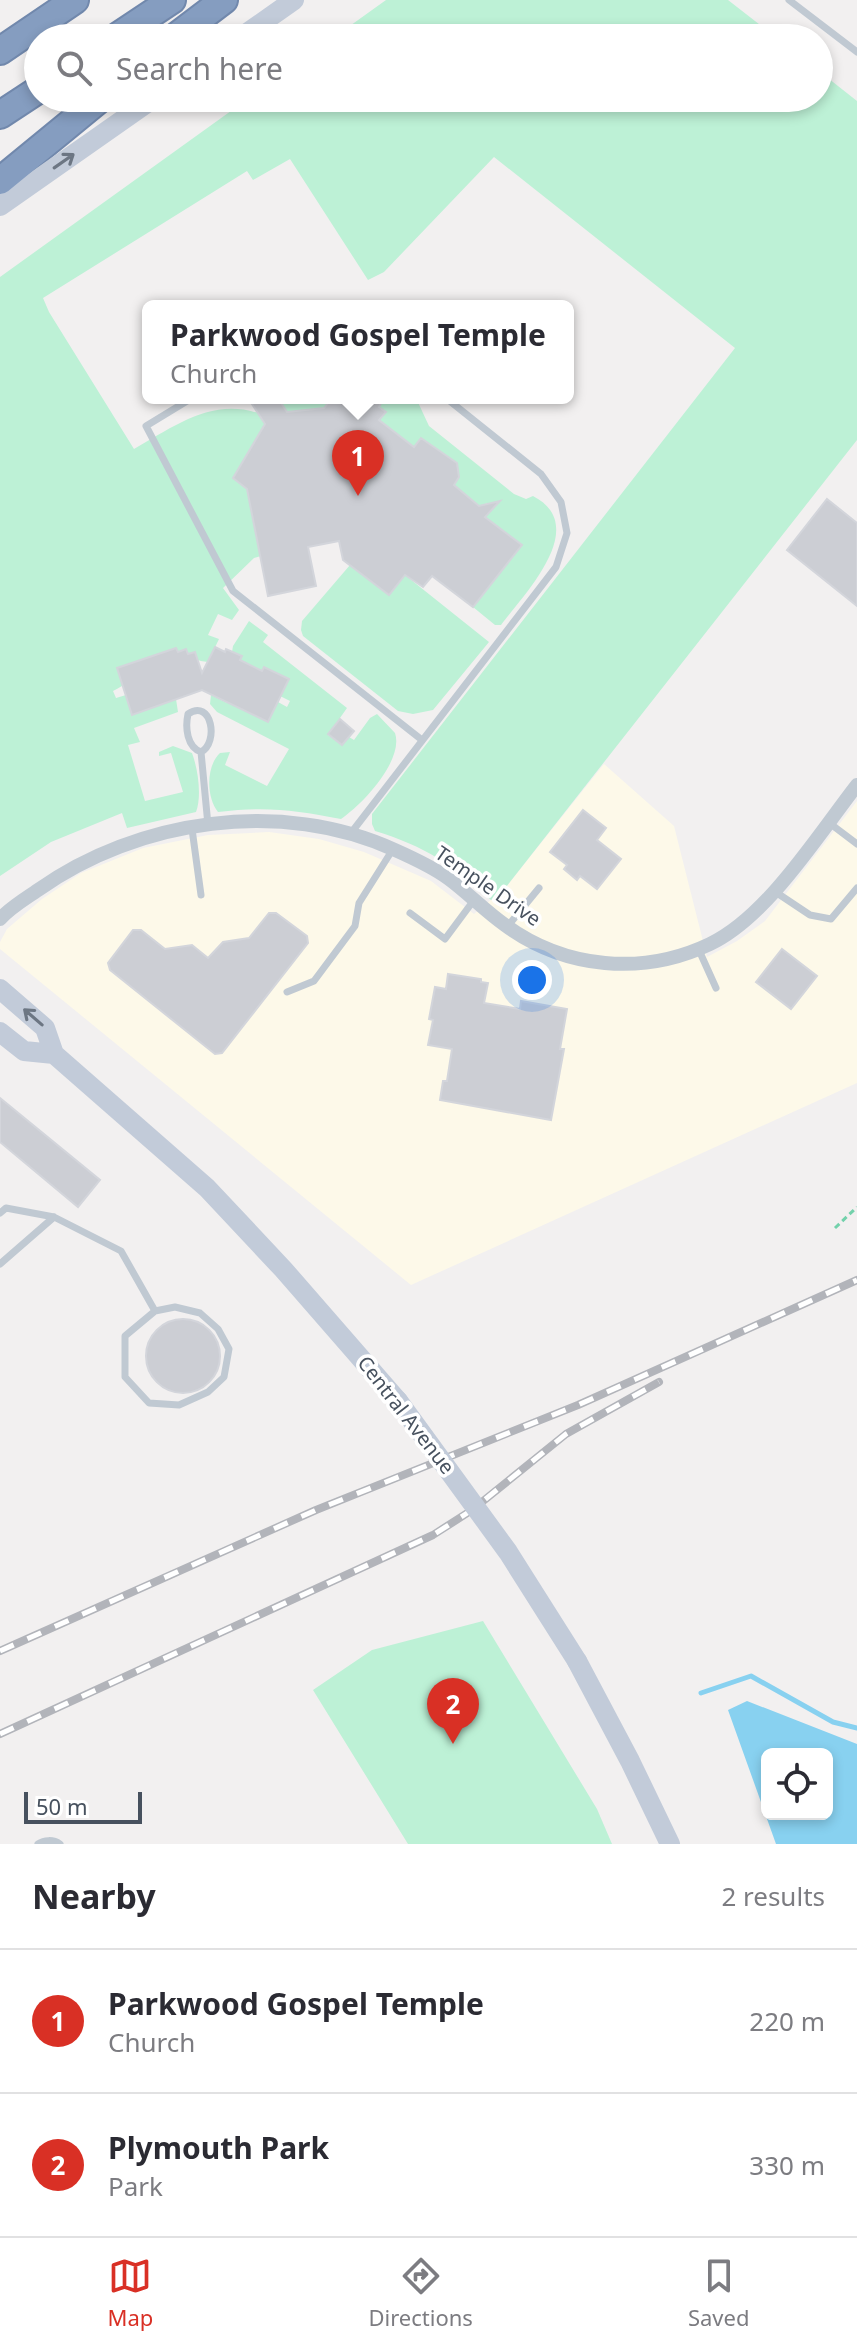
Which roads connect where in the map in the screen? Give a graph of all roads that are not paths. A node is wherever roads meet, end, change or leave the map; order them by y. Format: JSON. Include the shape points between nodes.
{"nodes":[{"id":1,"x":75,"y":0,"type":"edge"},
{"id":2,"x":172,"y":0,"type":"edge"},
{"id":3,"x":224,"y":0,"type":"edge"},
{"id":4,"x":294,"y":0,"type":"edge"},
{"id":5,"x":789,"y":0,"type":"edge"},
{"id":6,"x":40,"y":24,"type":"edge"},
{"id":7,"x":136,"y":24,"type":"edge"},
{"id":8,"x":192,"y":24,"type":"edge"},
{"id":9,"x":260,"y":24,"type":"edge"},
{"id":10,"x":820,"y":24,"type":"edge"},
{"id":11,"x":833,"y":34,"type":"edge"},
{"id":12,"x":24,"y":35,"type":"edge"},
{"id":13,"x":0,"y":51,"type":"edge"},
{"id":14,"x":857,"y":52,"type":"edge"},
{"id":15,"x":24,"y":99,"type":"edge"},
{"id":16,"x":84,"y":112,"type":"edge"},
{"id":17,"x":134,"y":112,"type":"edge"},
{"id":18,"x":0,"y":115,"type":"edge"},
{"id":19,"x":0,"y":181,"type":"edge"},
{"id":20,"x":0,"y":206,"type":"edge"},
{"id":21,"x":182,"y":404,"type":"edge"},
{"id":22,"x":454,"y":404,"type":"edge"},
{"id":23,"x":422,"y":740,"type":"junction"},
{"id":24,"x":201,"y":752,"type":"junction"},
{"id":25,"x":857,"y":785,"type":"edge"},
{"id":26,"x":828,"y":822,"type":"junction"},
{"id":27,"x":208,"y":825,"type":"junction"},
{"id":28,"x":191,"y":827,"type":"junction"},
{"id":29,"x":349,"y":834,"type":"junction"},
{"id":30,"x":857,"y":844,"type":"edge"},
{"id":31,"x":393,"y":849,"type":"junction"},
{"id":32,"x":539,"y":888,"type":"dead end"},
{"id":33,"x":857,"y":888,"type":"edge"},
{"id":34,"x":774,"y":891,"type":"junction"},
{"id":35,"x":201,"y":895,"type":"dead end"},
{"id":36,"x":474,"y":900,"type":"junction"},
{"id":37,"x":410,"y":913,"type":"dead end"},
{"id":38,"x":0,"y":919,"type":"edge"},
{"id":39,"x":507,"y":927,"type":"junction"},
{"id":40,"x":698,"y":948,"type":"junction"},
{"id":41,"x":716,"y":988,"type":"dead end"},
{"id":42,"x":0,"y":989,"type":"edge"},
{"id":43,"x":287,"y":992,"type":"dead end"},
{"id":44,"x":0,"y":1032,"type":"edge"},
{"id":45,"x":54,"y":1054,"type":"junction"},
{"id":46,"x":0,"y":1213,"type":"edge"},
{"id":47,"x":54,"y":1217,"type":"junction"},
{"id":48,"x":0,"y":1264,"type":"edge"},
{"id":49,"x":155,"y":1311,"type":"junction"},
{"id":50,"x":38,"y":1844,"type":"edge"},
{"id":51,"x":60,"y":1844,"type":"edge"},
{"id":52,"x":670,"y":1844,"type":"edge"}],
"edges":[{"from":1,"to":6,"type":"highway"},
{"from":2,"to":7,"type":"highway"},
{"from":3,"to":8,"type":"highway"},
{"from":4,"to":9,"type":"street"},
{"from":5,"to":10,"type":"lane"},
{"from":11,"to":14,"type":"lane"},
{"from":12,"to":13,"type":"highway"},
{"from":15,"to":18,"type":"highway"},
{"from":16,"to":19,"type":"highway"},
{"from":20,"to":17,"type":"street","one_way":true},
{"from":21,"to":23,"type":"lane","via":[[146,426],[233,591]]},
{"from":22,"to":23,"type":"lane","via":[[541,474],[561,502],[567,533],[556,567]]},
{"from":23,"to":29,"type":"lane"},
{"from":24,"to":24,"type":"lane","via":[[190,744],[186,721],[195,710],[202,710],[210,722],[211,743]]},
{"from":24,"to":27,"type":"lane"},
{"from":25,"to":26,"type":"street","name":"Temple Drive"},
{"from":26,"to":30,"type":"lane"},
{"from":26,"to":34,"type":"street","name":"Temple Drive"},
{"from":27,"to":28,"type":"street","name":"Temple Drive"},
{"from":27,"to":29,"type":"street","name":"Temple Drive","via":[[298,823]]},
{"from":28,"to":35,"type":"lane"},
{"from":28,"to":38,"type":"street","name":"Temple Drive","via":[[107,851],[58,876]]},
{"from":29,"to":31,"type":"street","name":"Temple Drive"},
{"from":31,"to":36,"type":"street","name":"Temple Drive","via":[[446,877]]},
{"from":31,"to":43,"type":"lane","via":[[359,903],[355,926],[314,981]]},
{"from":32,"to":39,"type":"lane"},
{"from":33,"to":34,"type":"lane","via":[[831,919],[810,915]]},
{"from":34,"to":40,"type":"street","name":"Temple Drive","via":[[713,943]]},
{"from":36,"to":37,"type":"lane","via":[[445,939]]},
{"from":36,"to":39,"type":"street","name":"Temple Drive"},
{"from":39,"to":40,"type":"street","name":"Temple Drive","via":[[553,953],[612,966],[665,961]]},
{"from":40,"to":41,"type":"lane"},
{"from":45,"to":42,"type":"street","name":"Central Avenue","one_way":true,"via":[[45,1028]]},
{"from":44,"to":45,"type":"street","name":"Central Avenue","via":[[24,1051]]},
{"from":45,"to":52,"type":"street","name":"Central Avenue","bridge":true,"via":[[207,1188],[398,1401],[508,1552],[577,1661]]},
{"from":46,"to":47,"type":"lane","via":[[6,1208]]},
{"from":47,"to":48,"type":"lane"},
{"from":47,"to":49,"type":"lane","via":[[121,1251]]},
{"from":49,"to":49,"type":"lane","via":[[125,1336],[125,1377],[149,1403],[179,1405],[208,1392],[224,1377],[229,1349],[200,1313],[175,1307]]},
{"from":50,"to":51,"type":"lane"}]}
